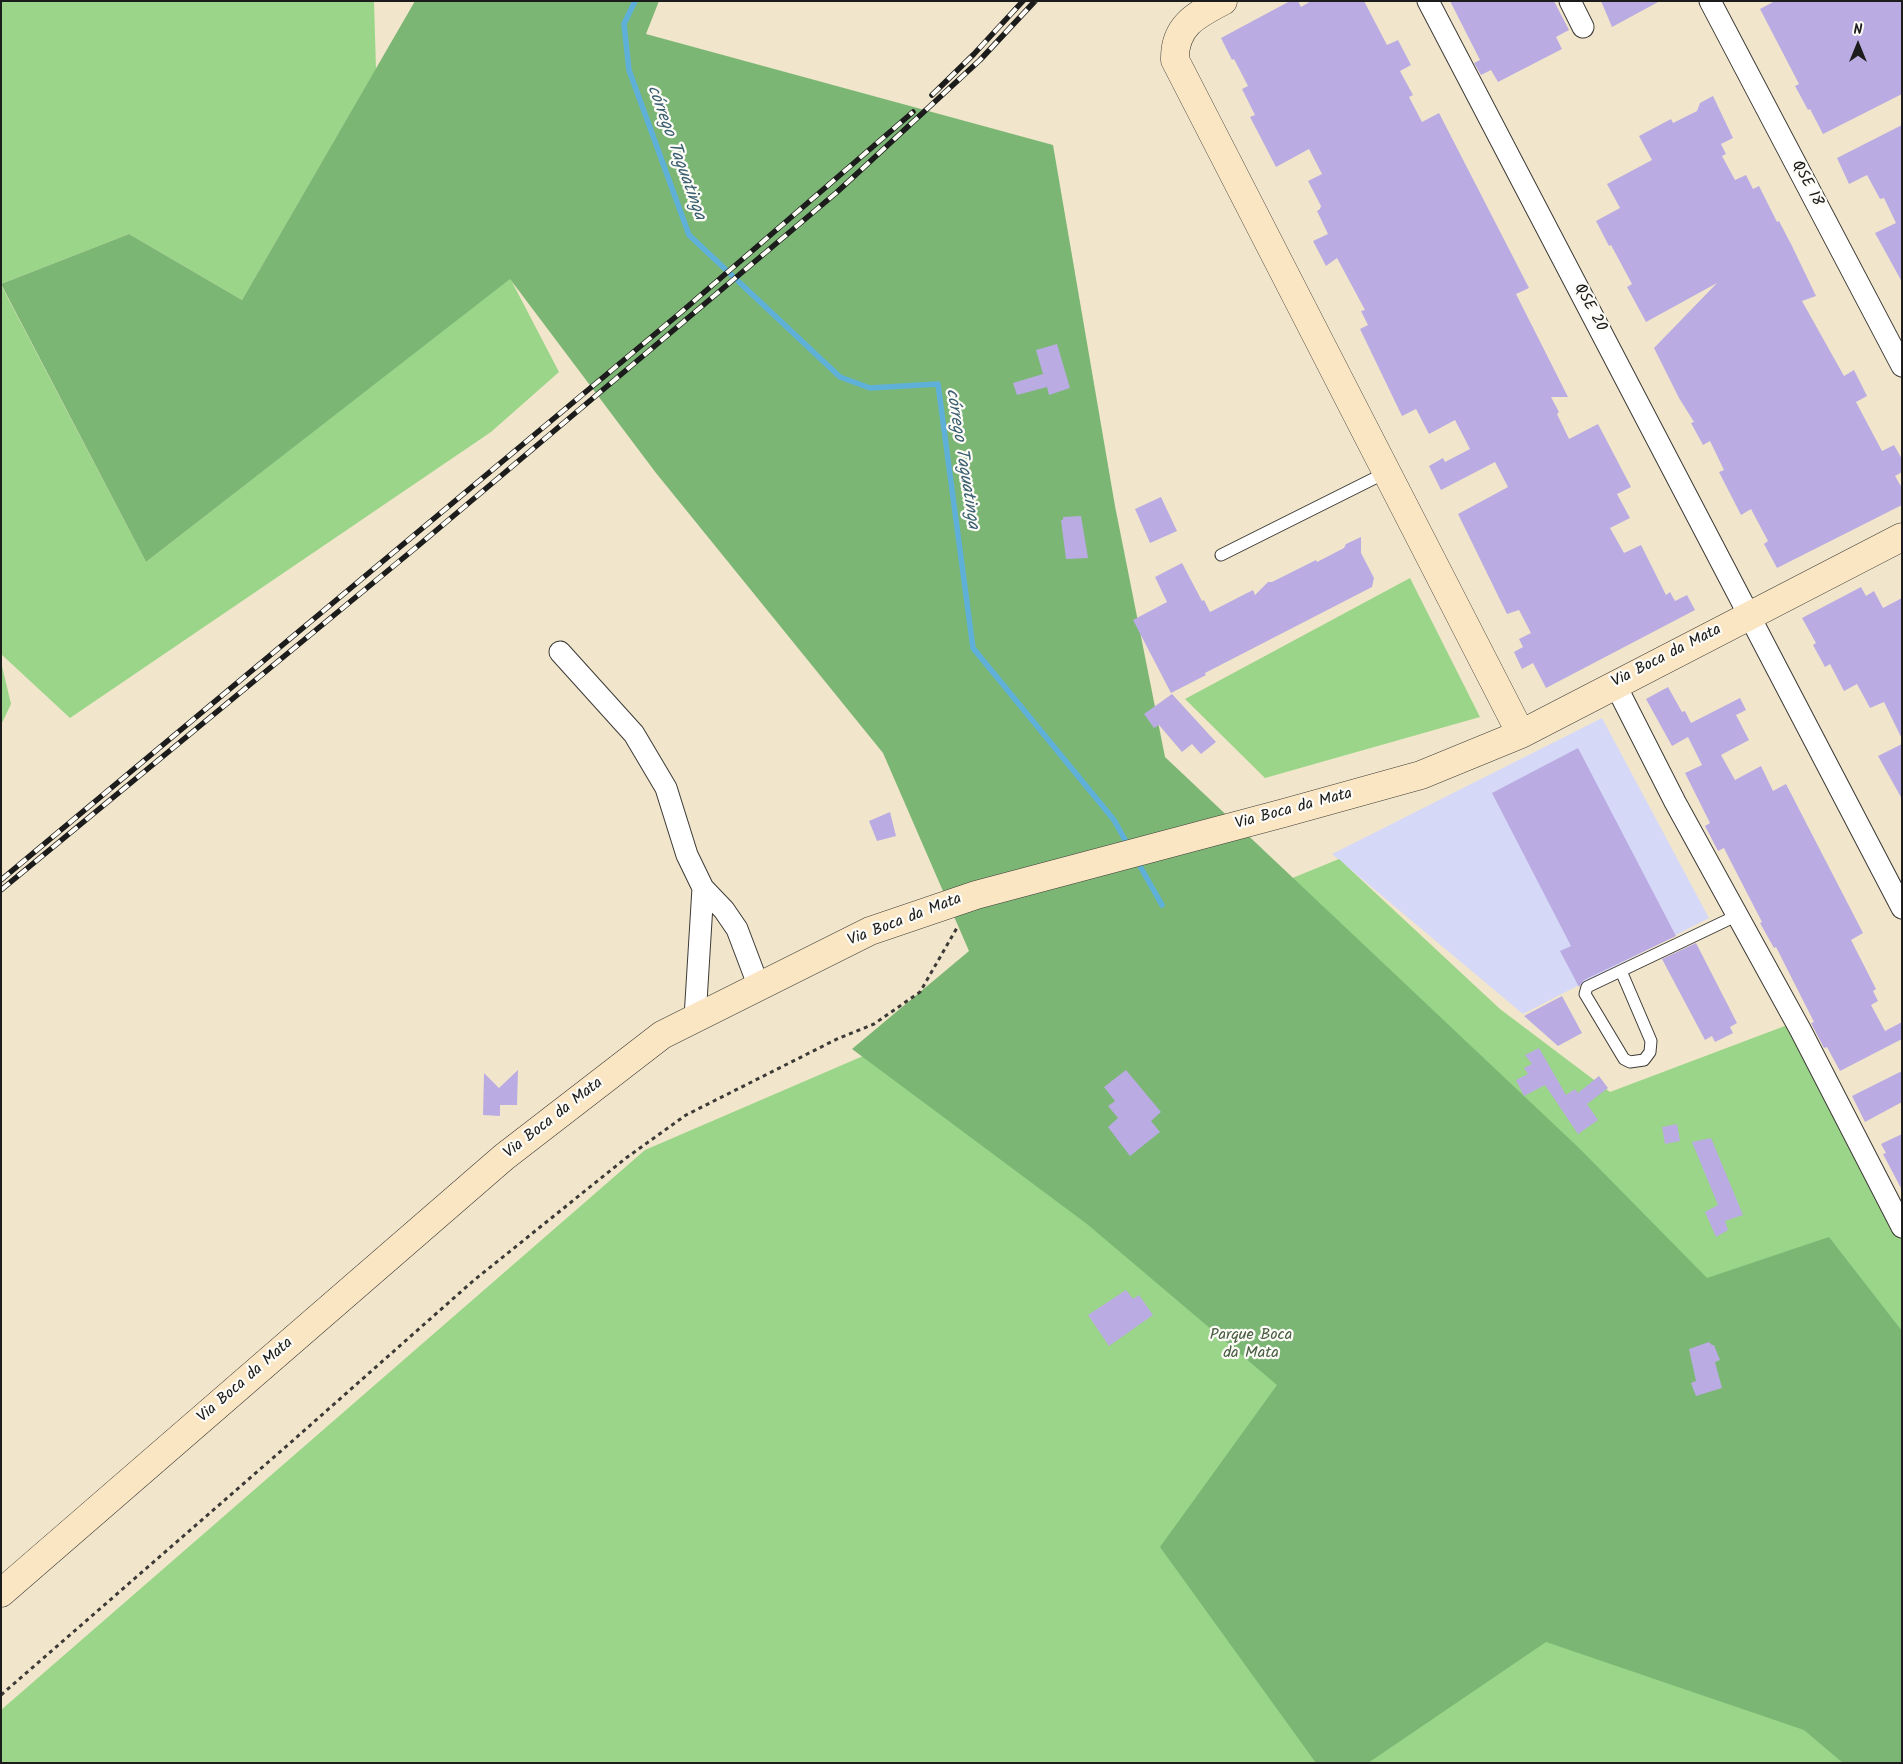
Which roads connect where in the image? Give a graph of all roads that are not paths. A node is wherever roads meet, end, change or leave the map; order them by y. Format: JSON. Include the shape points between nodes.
{"nodes":[{"id":1,"x":1223,"y":1,"type":"edge"},
{"id":2,"x":1428,"y":1,"type":"edge"},
{"id":3,"x":1570,"y":1,"type":"edge"},
{"id":4,"x":1710,"y":1,"type":"edge"},
{"id":5,"x":1583,"y":27,"type":"dead end"},
{"id":6,"x":1902,"y":366,"type":"edge"},
{"id":7,"x":1387,"y":472,"type":"junction"},
{"id":8,"x":1902,"y":537,"type":"edge"},
{"id":9,"x":1221,"y":555,"type":"dead end"},
{"id":10,"x":1749,"y":615,"type":"junction"},
{"id":11,"x":560,"y":652,"type":"dead end"},
{"id":12,"x":1615,"y":684,"type":"junction"},
{"id":13,"x":1521,"y":734,"type":"junction"},
{"id":14,"x":704,"y":888,"type":"junction"},
{"id":15,"x":1902,"y":908,"type":"edge"},
{"id":16,"x":1738,"y":915,"type":"junction"},
{"id":17,"x":1621,"y":971,"type":"junction"},
{"id":18,"x":759,"y":987,"type":"junction"},
{"id":19,"x":695,"y":1018,"type":"junction"},
{"id":20,"x":1902,"y":1227,"type":"edge"},
{"id":21,"x":1,"y":1594,"type":"edge"}],
"edges":[{"from":1,"to":7,"type":"street","via":[[1184,27],[1178,37],[1175,60]]},
{"from":2,"to":10,"type":"street","name":"QSE 20"},
{"from":3,"to":5,"type":"street"},
{"from":4,"to":6,"type":"street","name":"QSE 18"},
{"from":7,"to":9,"type":"lane"},
{"from":7,"to":13,"type":"street"},
{"from":8,"to":10,"type":"street","name":"Via Boca da Mata"},
{"from":10,"to":12,"type":"street","name":"Via Boca da Mata"},
{"from":10,"to":15,"type":"street","name":"QSE 20"},
{"from":11,"to":14,"type":"street","via":[[634,734],[666,788],[687,855]]},
{"from":12,"to":13,"type":"street","name":"Via Boca da Mata"},
{"from":12,"to":16,"type":"street"},
{"from":13,"to":18,"type":"street","name":"Via Boca da Mata","via":[[1421,775],[976,895],[870,930]]},
{"from":14,"to":18,"type":"street","via":[[737,929]]},
{"from":14,"to":19,"type":"street"},
{"from":16,"to":17,"type":"lane"},
{"from":16,"to":20,"type":"street"},
{"from":17,"to":17,"type":"lane","via":[[1651,1041],[1650,1052],[1644,1060],[1630,1062],[1624,1059],[1585,994],[1587,988]]},
{"from":18,"to":19,"type":"street","name":"Via Boca da Mata"},
{"from":19,"to":21,"type":"street","name":"Via Boca da Mata","via":[[662,1035],[504,1157]]}]}
